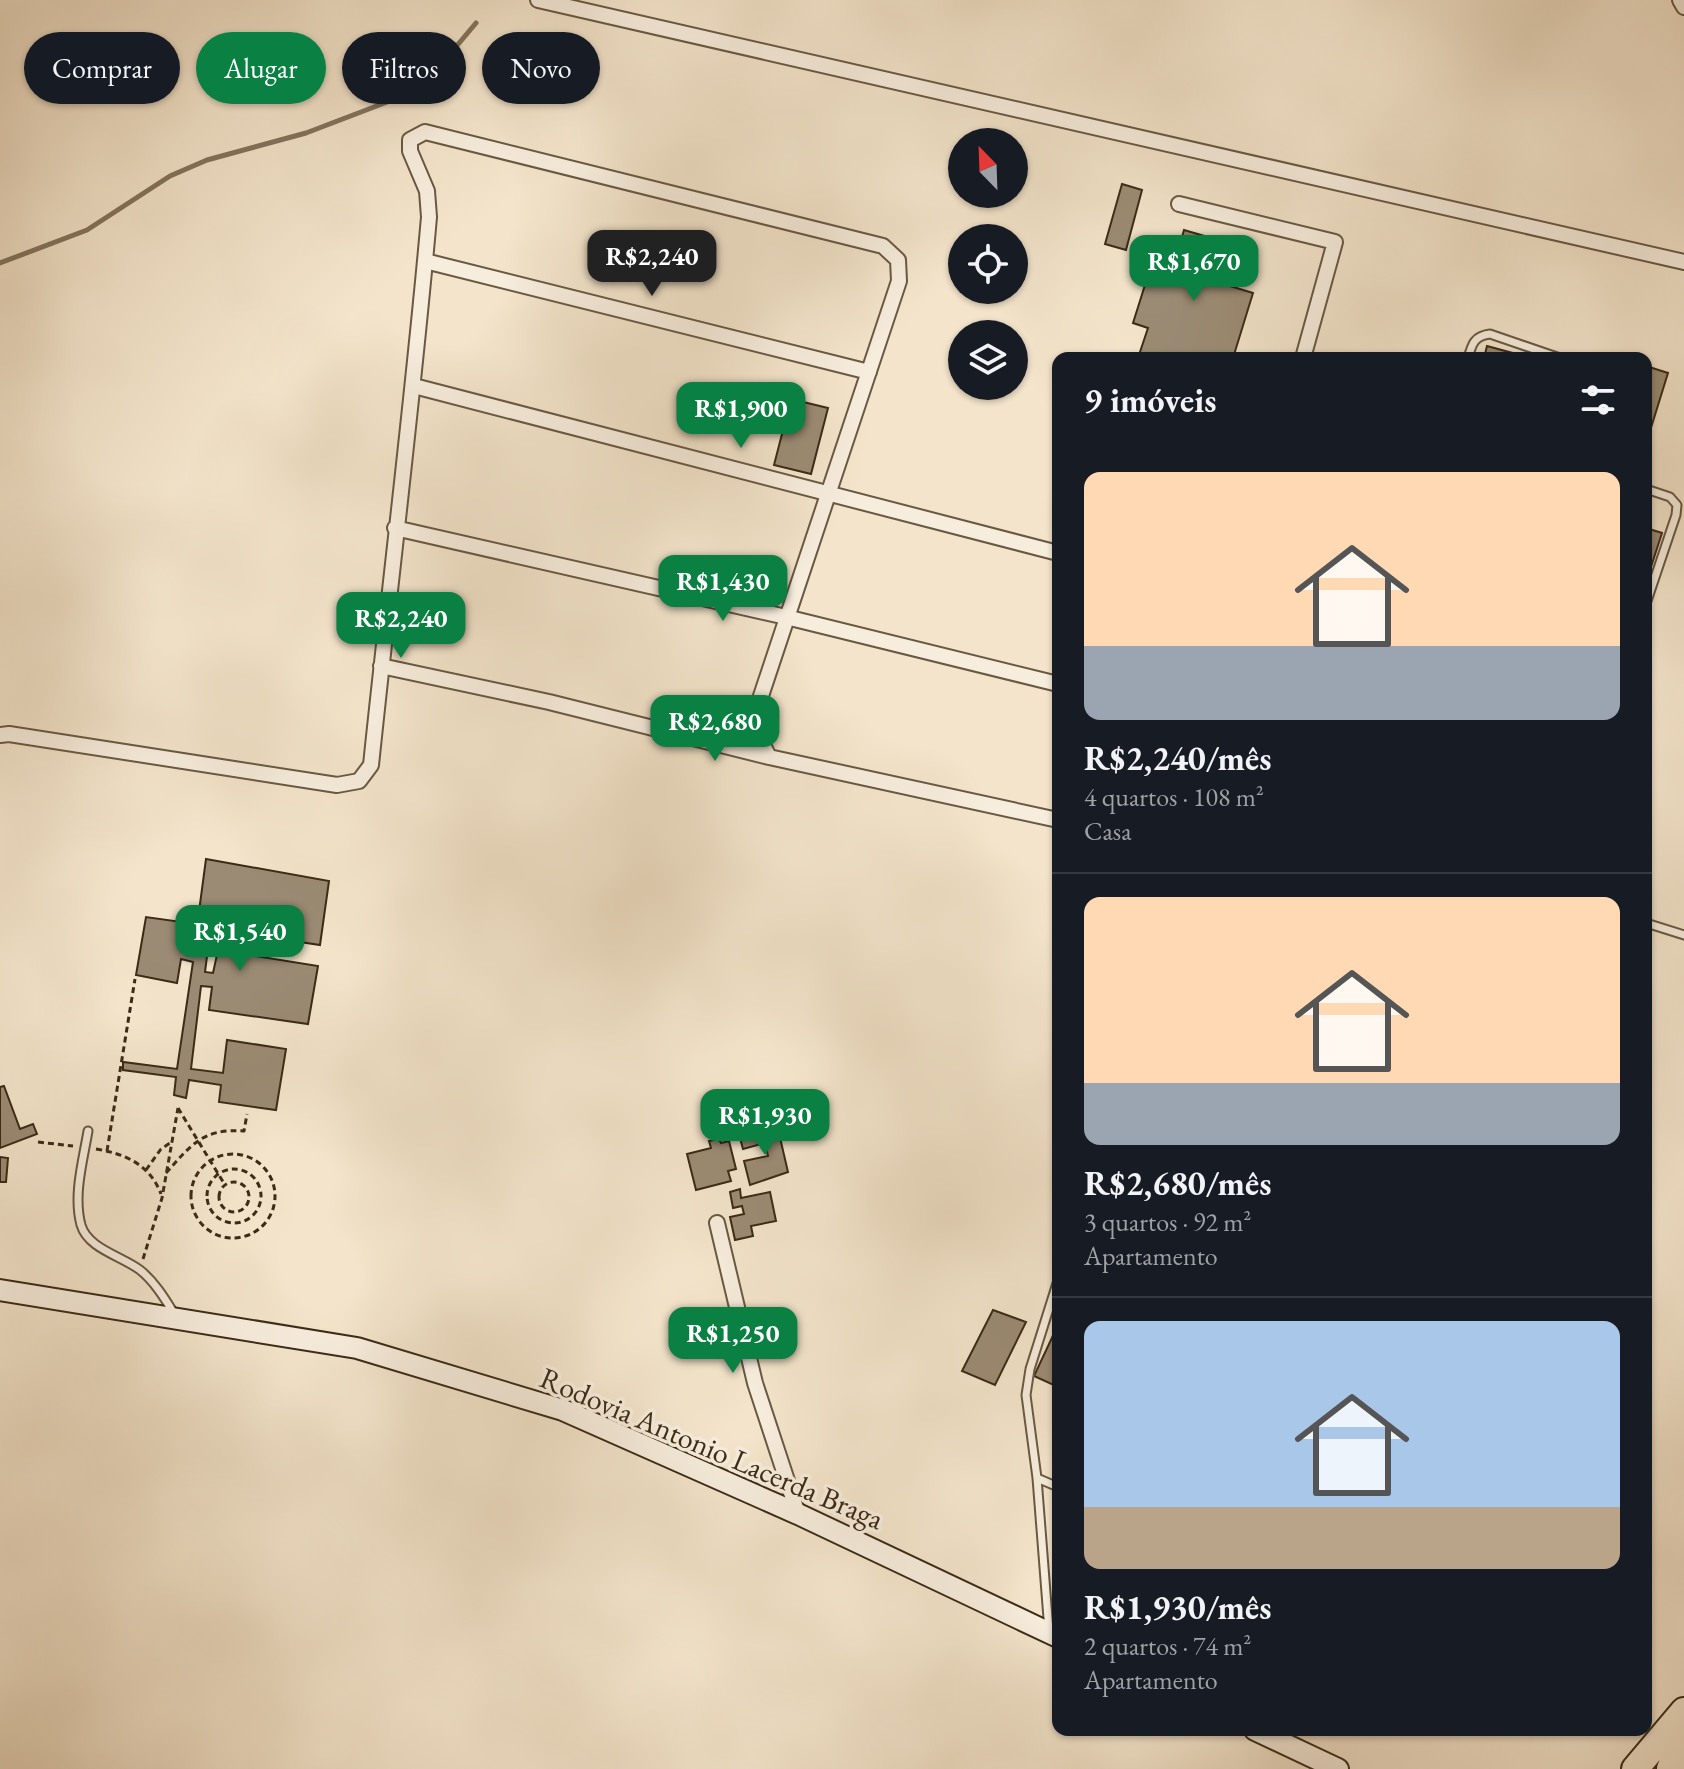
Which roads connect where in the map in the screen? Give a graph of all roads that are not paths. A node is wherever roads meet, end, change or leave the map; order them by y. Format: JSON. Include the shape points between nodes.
{"nodes":[{"id":1,"x":538,"y":0,"type":"edge"},
{"id":2,"x":1680,"y":0,"type":"edge"},
{"id":3,"x":1684,"y":7,"type":"edge"},
{"id":4,"x":1179,"y":204,"type":"dead end"},
{"id":5,"x":425,"y":261,"type":"junction"},
{"id":6,"x":1684,"y":262,"type":"edge"},
{"id":7,"x":1305,"y":352,"type":"edge"},
{"id":8,"x":1470,"y":352,"type":"edge"},
{"id":9,"x":1542,"y":352,"type":"edge"},
{"id":10,"x":869,"y":372,"type":"junction"},
{"id":11,"x":414,"y":386,"type":"junction"},
{"id":12,"x":1652,"y":491,"type":"edge"},
{"id":13,"x":829,"y":493,"type":"junction"},
{"id":14,"x":395,"y":528,"type":"junction"},
{"id":15,"x":1052,"y":551,"type":"edge"},
{"id":16,"x":1652,"y":586,"type":"edge"},
{"id":17,"x":786,"y":617,"type":"junction"},
{"id":18,"x":381,"y":666,"type":"junction"},
{"id":19,"x":1052,"y":683,"type":"edge"},
{"id":20,"x":0,"y":735,"type":"edge"},
{"id":21,"x":769,"y":757,"type":"junction"},
{"id":22,"x":1052,"y":819,"type":"edge"},
{"id":23,"x":1652,"y":925,"type":"edge"},
{"id":24,"x":1684,"y":935,"type":"edge"},
{"id":25,"x":88,"y":1131,"type":"dead end"},
{"id":26,"x":717,"y":1223,"type":"dead end"},
{"id":27,"x":0,"y":1290,"type":"edge"},
{"id":28,"x":1052,"y":1303,"type":"edge"},
{"id":29,"x":178,"y":1320,"type":"junction"},
{"id":30,"x":1037,"y":1478,"type":"junction"},
{"id":31,"x":1052,"y":1484,"type":"edge"},
{"id":32,"x":798,"y":1514,"type":"junction"},
{"id":33,"x":1052,"y":1625,"type":"edge"},
{"id":34,"x":1052,"y":1635,"type":"edge"},
{"id":35,"x":1684,"y":1711,"type":"edge"},
{"id":36,"x":1684,"y":1735,"type":"edge"},
{"id":37,"x":1268,"y":1736,"type":"edge"},
{"id":38,"x":1338,"y":1769,"type":"edge"},
{"id":39,"x":1635,"y":1769,"type":"edge"},
{"id":40,"x":1670,"y":1769,"type":"edge"}],
"edges":[{"from":1,"to":6,"type":"street"},
{"from":2,"to":3,"type":"street"},
{"from":4,"to":7,"type":"street","via":[[1335,242]]},
{"from":5,"to":10,"type":"street"},
{"from":5,"to":10,"type":"street","via":[[427,191],[410,151],[410,140],[425,132],[883,246],[898,260],[899,281]]},
{"from":5,"to":11,"type":"street"},
{"from":8,"to":9,"type":"lane","via":[[1473,341],[1490,334]]},
{"from":10,"to":13,"type":"street"},
{"from":11,"to":13,"type":"street"},
{"from":11,"to":14,"type":"street"},
{"from":12,"to":16,"type":"lane","via":[[1677,505]]},
{"from":13,"to":15,"type":"street"},
{"from":13,"to":17,"type":"street"},
{"from":14,"to":17,"type":"street"},
{"from":14,"to":18,"type":"street"},
{"from":17,"to":19,"type":"street"},
{"from":17,"to":21,"type":"street","via":[[753,720]]},
{"from":18,"to":20,"type":"street","via":[[371,765],[359,781],[337,785]]},
{"from":18,"to":21,"type":"street"},
{"from":21,"to":22,"type":"street"},
{"from":23,"to":24,"type":"lane"},
{"from":25,"to":29,"type":"lane","via":[[78,1201],[82,1227],[92,1242],[140,1270]]},
{"from":26,"to":32,"type":"street","via":[[755,1383]]},
{"from":27,"to":29,"type":"main road","name":"Rodovia Antonio Lacerda Braga"},
{"from":28,"to":30,"type":"lane","via":[[1026,1395]]},
{"from":29,"to":32,"type":"main road","name":"Rodovia Antonio Lacerda Braga","via":[[357,1348],[563,1410]]},
{"from":30,"to":31,"type":"lane"},
{"from":30,"to":33,"type":"lane"},
{"from":32,"to":34,"type":"main road","name":"Rodovia Antonio Lacerda Braga"},
{"from":35,"to":39,"type":"highway"},
{"from":36,"to":40,"type":"highway"},
{"from":37,"to":38,"type":"main road"}]}
